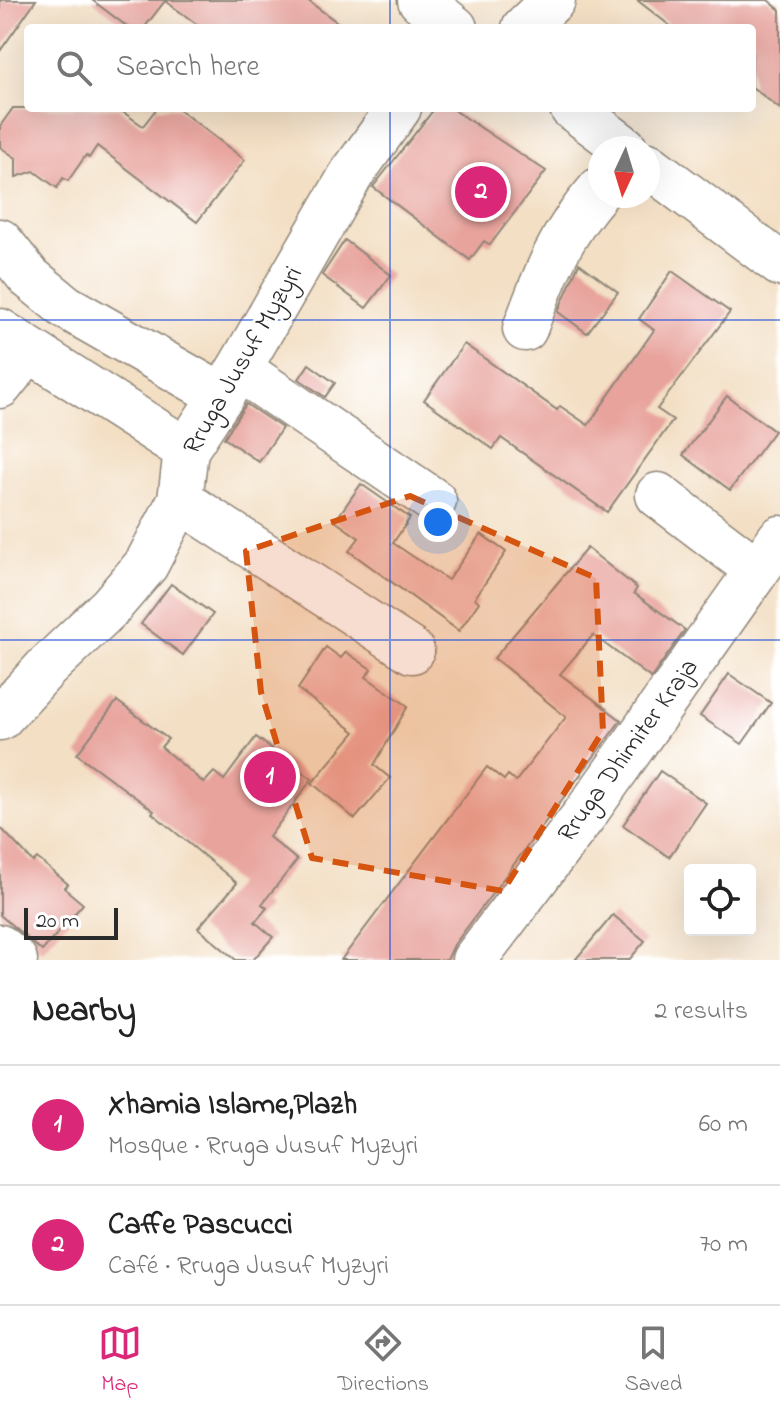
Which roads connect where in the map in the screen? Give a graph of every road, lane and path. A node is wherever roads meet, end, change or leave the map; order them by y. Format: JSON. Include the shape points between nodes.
{"nodes":[{"id":1,"x":420,"y":0,"type":"edge"},
{"id":2,"x":553,"y":0,"type":"edge"},
{"id":3,"x":450,"y":24,"type":"edge"},
{"id":4,"x":528,"y":24,"type":"edge"},
{"id":5,"x":396,"y":112,"type":"edge"},
{"id":6,"x":577,"y":112,"type":"edge"},
{"id":7,"x":609,"y":136,"type":"edge"},
{"id":8,"x":660,"y":174,"type":"edge"},
{"id":9,"x":588,"y":203,"type":"edge"},
{"id":10,"x":0,"y":241,"type":"edge"},
{"id":11,"x":780,"y":264,"type":"edge"},
{"id":12,"x":525,"y":329,"type":"dead end"},
{"id":13,"x":14,"y":341,"type":"edge"},
{"id":14,"x":230,"y":382,"type":"junction"},
{"id":15,"x":0,"y":386,"type":"edge"},
{"id":16,"x":186,"y":450,"type":"junction"},
{"id":17,"x":658,"y":495,"type":"dead end"},
{"id":18,"x":180,"y":500,"type":"junction"},
{"id":19,"x":434,"y":501,"type":"dead end"},
{"id":20,"x":769,"y":554,"type":"edge"},
{"id":21,"x":412,"y":651,"type":"dead end"},
{"id":22,"x":0,"y":718,"type":"edge"},
{"id":23,"x":0,"y":947,"type":"edge"},
{"id":24,"x":15,"y":960,"type":"edge"},
{"id":25,"x":474,"y":960,"type":"edge"}],
"edges":[{"from":1,"to":3,"type":"street"},
{"from":2,"to":4,"type":"street"},
{"from":5,"to":14,"type":"street","name":"Rruga Jusuf Myzyri","via":[[351,175]]},
{"from":6,"to":7,"type":"street"},
{"from":8,"to":11,"type":"street"},
{"from":9,"to":12,"type":"street","via":[[550,258]]},
{"from":10,"to":14,"type":"street","via":[[29,277],[66,307]]},
{"from":13,"to":15,"type":"street"},
{"from":13,"to":16,"type":"street"},
{"from":14,"to":16,"type":"street","name":"Rruga Jusuf Myzyri"},
{"from":14,"to":19,"type":"street"},
{"from":16,"to":18,"type":"street","name":"Rruga Jusuf Myzyri"},
{"from":17,"to":20,"type":"street"},
{"from":18,"to":21,"type":"street"},
{"from":18,"to":22,"type":"street","name":"Rruga Jusuf Myzyri","via":[[146,565]]},
{"from":20,"to":25,"type":"street","name":"Rruga Dhimiter Kraja"},
{"from":23,"to":24,"type":"street"}]}
